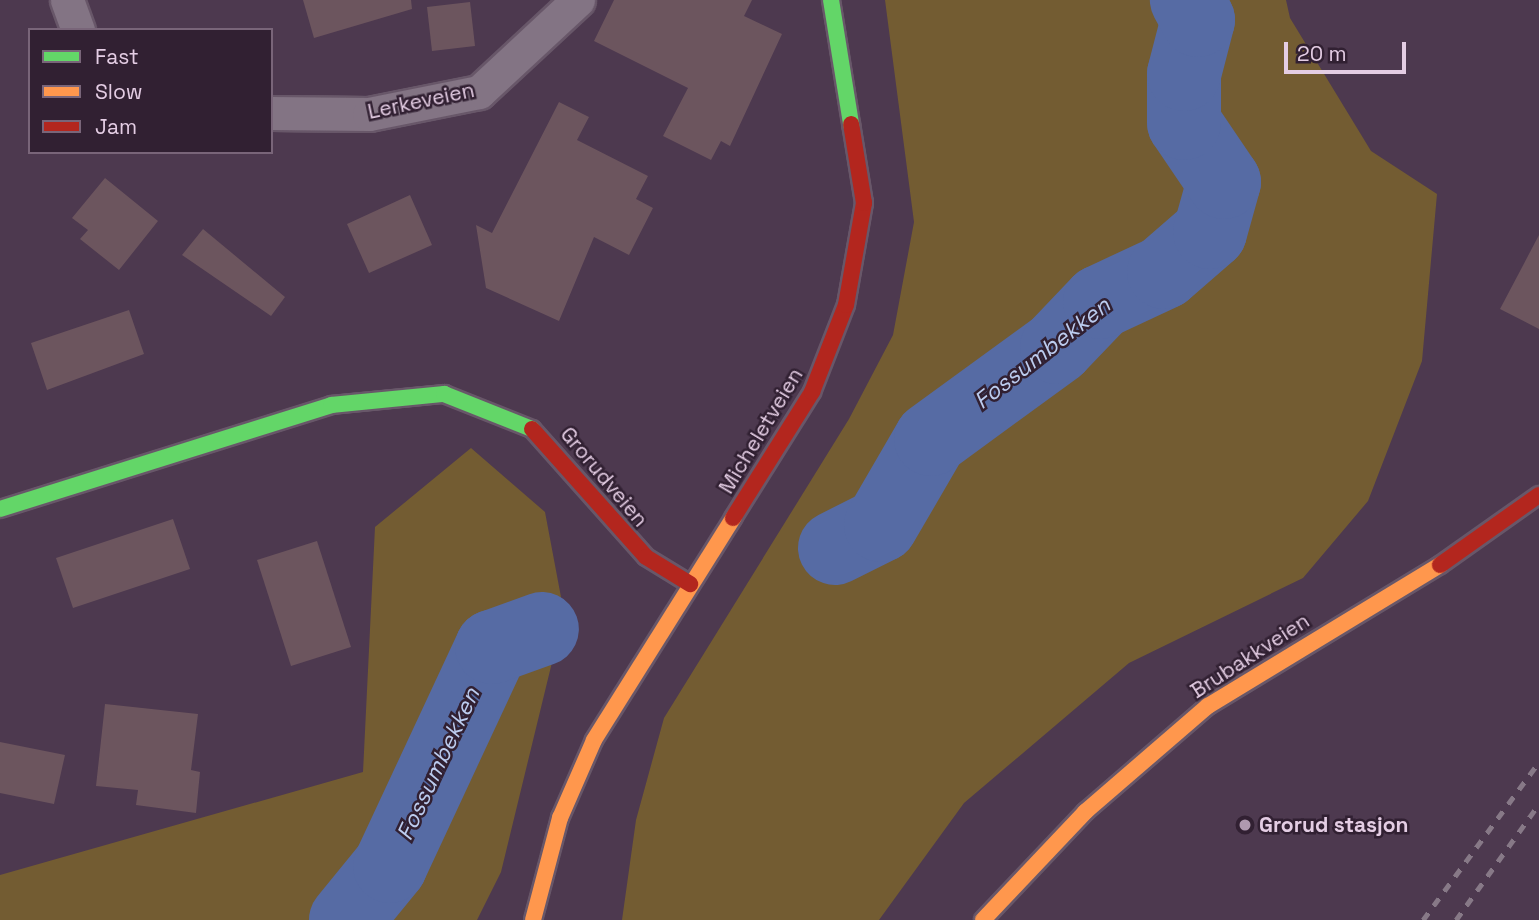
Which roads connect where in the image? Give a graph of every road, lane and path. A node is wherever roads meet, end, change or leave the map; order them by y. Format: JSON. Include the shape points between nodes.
{"nodes":[{"id":1,"x":67,"y":0,"type":"edge"},
{"id":2,"x":578,"y":0,"type":"edge"},
{"id":3,"x":831,"y":0,"type":"edge"},
{"id":4,"x":77,"y":28,"type":"edge"},
{"id":5,"x":273,"y":113,"type":"edge"},
{"id":6,"x":1539,"y":495,"type":"edge"},
{"id":7,"x":0,"y":509,"type":"edge"},
{"id":8,"x":690,"y":584,"type":"junction"},
{"id":9,"x":533,"y":920,"type":"edge"},
{"id":10,"x":983,"y":920,"type":"edge"}],
"edges":[{"from":1,"to":4,"type":"street"},
{"from":2,"to":5,"type":"street","name":"Lerkeveien","via":[[479,92],[369,114]]},
{"from":3,"to":8,"type":"street","name":"Micheletveien","via":[[864,203],[846,305],[812,392]]},
{"from":6,"to":10,"type":"street","name":"Brubakkveien","via":[[1426,575],[1208,706],[1085,812]]},
{"from":7,"to":8,"type":"street","name":"Grorudveien","via":[[331,405],[444,394],[523,421],[562,456],[646,556]]},
{"from":8,"to":9,"type":"street","via":[[576,777]]}]}
